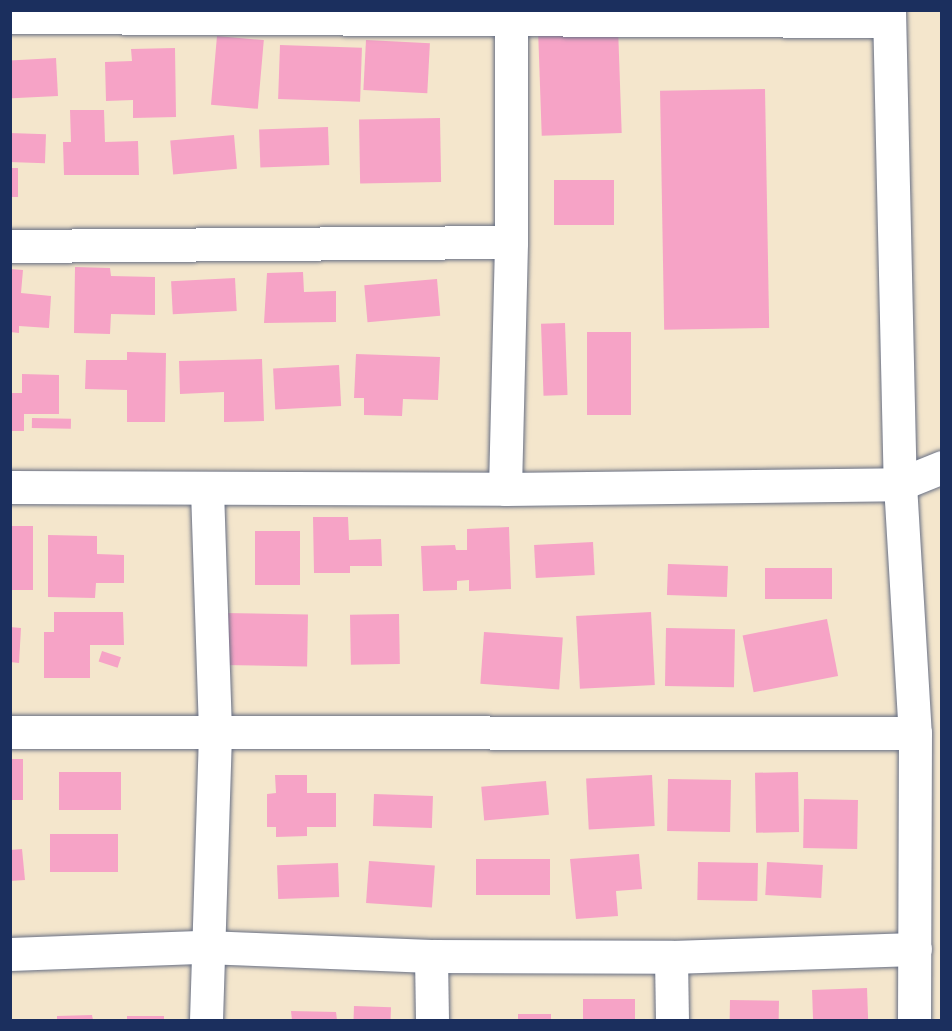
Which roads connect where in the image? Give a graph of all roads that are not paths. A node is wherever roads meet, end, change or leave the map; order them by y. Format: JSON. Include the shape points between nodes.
{"nodes":[{"id":1,"x":889,"y":16,"type":"edge"},
{"id":2,"x":10,"y":17,"type":"edge"},
{"id":3,"x":511,"y":18,"type":"junction"},
{"id":4,"x":511,"y":242,"type":"junction"},
{"id":5,"x":10,"y":246,"type":"edge"},
{"id":6,"x":942,"y":467,"type":"edge"},
{"id":7,"x":900,"y":484,"type":"junction"},
{"id":8,"x":10,"y":487,"type":"edge"},
{"id":9,"x":504,"y":489,"type":"junction"},
{"id":10,"x":207,"y":490,"type":"junction"},
{"id":11,"x":214,"y":731,"type":"junction"},
{"id":12,"x":10,"y":732,"type":"edge"},
{"id":13,"x":915,"y":734,"type":"junction"},
{"id":14,"x":205,"y":947,"type":"junction"},
{"id":15,"x":915,"y":949,"type":"junction"},
{"id":16,"x":10,"y":954,"type":"edge"},
{"id":17,"x":431,"y":956,"type":"junction"},
{"id":18,"x":671,"y":957,"type":"junction"},
{"id":19,"x":206,"y":1020,"type":"edge"},
{"id":20,"x":432,"y":1020,"type":"edge"},
{"id":21,"x":672,"y":1020,"type":"edge"},
{"id":22,"x":914,"y":1020,"type":"edge"}],
"edges":[{"from":1,"to":3,"type":"street"},
{"from":1,"to":7,"type":"street"},
{"from":2,"to":3,"type":"street"},
{"from":3,"to":4,"type":"street"},
{"from":4,"to":5,"type":"street"},
{"from":4,"to":9,"type":"street"},
{"from":6,"to":7,"type":"street"},
{"from":7,"to":9,"type":"street"},
{"from":7,"to":13,"type":"street"},
{"from":8,"to":10,"type":"street"},
{"from":9,"to":10,"type":"street"},
{"from":10,"to":11,"type":"street"},
{"from":11,"to":12,"type":"street"},
{"from":11,"to":13,"type":"street"},
{"from":11,"to":14,"type":"street"},
{"from":13,"to":15,"type":"street"},
{"from":14,"to":16,"type":"street"},
{"from":14,"to":17,"type":"street"},
{"from":14,"to":19,"type":"street"},
{"from":15,"to":18,"type":"street"},
{"from":15,"to":22,"type":"street"},
{"from":17,"to":18,"type":"street"},
{"from":17,"to":20,"type":"street"},
{"from":18,"to":21,"type":"street"}]}
